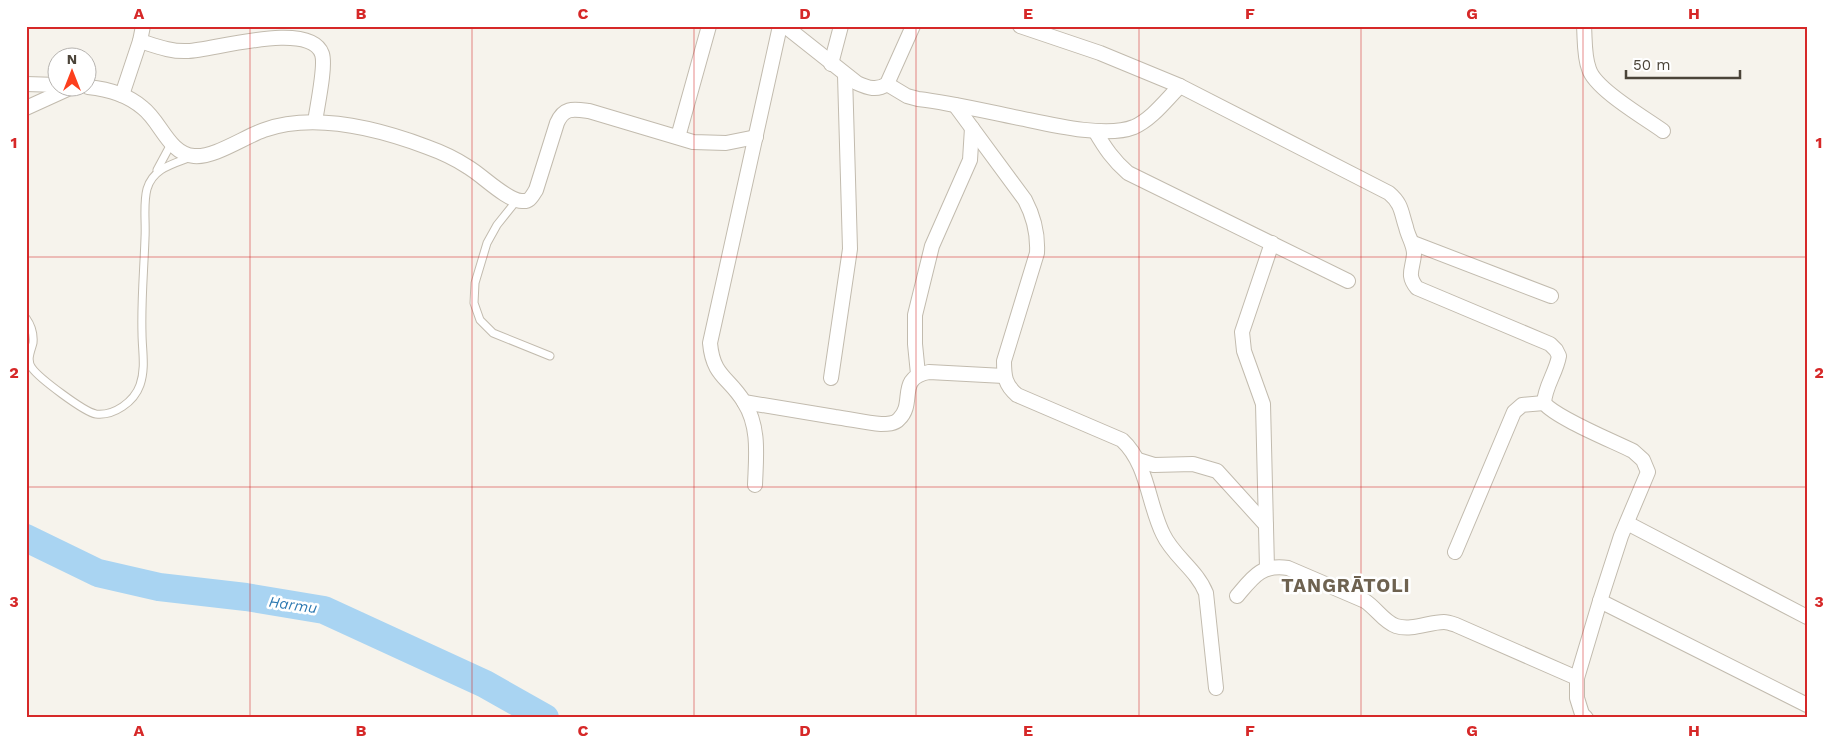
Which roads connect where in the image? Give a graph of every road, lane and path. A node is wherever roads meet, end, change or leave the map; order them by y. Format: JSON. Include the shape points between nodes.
{"nodes":[{"id":1,"x":143,"y":26,"type":"edge"},
{"id":2,"x":709,"y":26,"type":"edge"},
{"id":3,"x":780,"y":26,"type":"edge"},
{"id":4,"x":784,"y":26,"type":"edge"},
{"id":5,"x":841,"y":26,"type":"edge"},
{"id":6,"x":913,"y":26,"type":"edge"},
{"id":7,"x":1020,"y":26,"type":"edge"},
{"id":8,"x":1584,"y":26,"type":"edge"},
{"id":9,"x":140,"y":41,"type":"junction"},
{"id":10,"x":831,"y":64,"type":"junction"},
{"id":11,"x":845,"y":75,"type":"junction"},
{"id":12,"x":26,"y":84,"type":"edge"},
{"id":13,"x":887,"y":84,"type":"junction"},
{"id":14,"x":48,"y":85,"type":"edge"},
{"id":15,"x":1180,"y":86,"type":"junction"},
{"id":16,"x":98,"y":88,"type":"edge"},
{"id":17,"x":122,"y":95,"type":"junction"},
{"id":18,"x":48,"y":98,"type":"edge"},
{"id":19,"x":955,"y":105,"type":"junction"},
{"id":20,"x":26,"y":108,"type":"edge"},
{"id":21,"x":315,"y":122,"type":"junction"},
{"id":22,"x":972,"y":128,"type":"junction"},
{"id":23,"x":1095,"y":131,"type":"junction"},
{"id":24,"x":1664,"y":131,"type":"dead end"},
{"id":25,"x":678,"y":137,"type":"junction"},
{"id":26,"x":756,"y":137,"type":"junction"},
{"id":27,"x":171,"y":144,"type":"junction"},
{"id":28,"x":194,"y":156,"type":"junction"},
{"id":29,"x":154,"y":174,"type":"junction"},
{"id":30,"x":516,"y":200,"type":"junction"},
{"id":31,"x":1272,"y":243,"type":"junction"},
{"id":32,"x":1413,"y":243,"type":"junction"},
{"id":33,"x":1348,"y":281,"type":"dead end"},
{"id":34,"x":1552,"y":296,"type":"dead end"},
{"id":35,"x":26,"y":318,"type":"edge"},
{"id":36,"x":550,"y":356,"type":"dead end"},
{"id":37,"x":918,"y":374,"type":"junction"},
{"id":38,"x":1004,"y":376,"type":"junction"},
{"id":39,"x":831,"y":378,"type":"dead end"},
{"id":40,"x":744,"y":402,"type":"junction"},
{"id":41,"x":1544,"y":403,"type":"junction"},
{"id":42,"x":1138,"y":460,"type":"junction"},
{"id":43,"x":755,"y":485,"type":"dead end"},
{"id":44,"x":1627,"y":523,"type":"junction"},
{"id":45,"x":1266,"y":525,"type":"junction"},
{"id":46,"x":1455,"y":552,"type":"dead end"},
{"id":47,"x":1267,"y":568,"type":"junction"},
{"id":48,"x":1237,"y":596,"type":"dead end"},
{"id":49,"x":1600,"y":601,"type":"junction"},
{"id":50,"x":1807,"y":617,"type":"edge"},
{"id":51,"x":1577,"y":678,"type":"junction"},
{"id":52,"x":1216,"y":688,"type":"dead end"},
{"id":53,"x":1807,"y":705,"type":"edge"},
{"id":54,"x":1586,"y":718,"type":"edge"}],
"edges":[{"from":1,"to":9,"type":"street"},
{"from":2,"to":25,"type":"street"},
{"from":3,"to":26,"type":"street"},
{"from":4,"to":10,"type":"street"},
{"from":5,"to":10,"type":"street"},
{"from":6,"to":13,"type":"street"},
{"from":7,"to":15,"type":"street","via":[[1100,53]]},
{"from":8,"to":24,"type":"street","via":[[1586,59],[1598,84]]},
{"from":9,"to":17,"type":"street"},
{"from":9,"to":21,"type":"street","via":[[173,51],[190,52],[266,39],[306,41],[322,53]]},
{"from":10,"to":11,"type":"street"},
{"from":11,"to":13,"type":"street","via":[[869,88],[880,89]]},
{"from":11,"to":39,"type":"street","via":[[850,249]]},
{"from":12,"to":14,"type":"street"},
{"from":13,"to":19,"type":"street","via":[[907,96]]},
{"from":15,"to":23,"type":"street","via":[[1132,128]]},
{"from":15,"to":32,"type":"street","via":[[1389,192],[1401,208]]},
{"from":16,"to":17,"type":"street"},
{"from":17,"to":27,"type":"street","via":[[143,108]]},
{"from":18,"to":20,"type":"street"},
{"from":19,"to":22,"type":"street"},
{"from":19,"to":23,"type":"street"},
{"from":21,"to":28,"type":"street","via":[[266,129],[207,155]]},
{"from":21,"to":30,"type":"street","via":[[394,134],[431,148],[468,167]]},
{"from":22,"to":37,"type":"street","via":[[970,160],[932,246],[915,315]]},
{"from":22,"to":38,"type":"street","via":[[1025,200],[1038,240],[1037,254],[1004,361]]},
{"from":23,"to":31,"type":"street","via":[[1107,152],[1128,173]]},
{"from":25,"to":26,"type":"street","via":[[693,142],[726,143]]},
{"from":25,"to":30,"type":"street","via":[[589,111],[574,109],[565,112],[557,123],[531,199],[524,202]]},
{"from":26,"to":40,"type":"street","via":[[710,343],[711,358],[720,374]]},
{"from":27,"to":28,"type":"street","via":[[182,153]]},
{"from":27,"to":29,"type":"lane"},
{"from":28,"to":29,"type":"lane"},
{"from":29,"to":35,"type":"lane","via":[[145,200],[141,308],[143,376],[140,388],[132,398],[116,412],[105,415],[80,407],[31,367],[33,332]]},
{"from":30,"to":36,"type":"lane","via":[[487,243],[475,283],[474,303],[480,320],[493,333]]},
{"from":31,"to":33,"type":"street"},
{"from":31,"to":45,"type":"street","via":[[1242,332],[1244,351],[1263,404]]},
{"from":32,"to":34,"type":"street"},
{"from":32,"to":41,"type":"street","via":[[1411,274],[1417,288],[1550,344],[1556,350],[1558,361],[1545,392]]},
{"from":37,"to":38,"type":"street"},
{"from":37,"to":40,"type":"street","via":[[909,386],[905,409],[892,423],[881,424]]},
{"from":38,"to":42,"type":"street","via":[[1009,388],[1017,395],[1122,440]]},
{"from":40,"to":43,"type":"street","via":[[753,422],[756,441]]},
{"from":41,"to":44,"type":"street","via":[[1548,409],[1633,451],[1643,460],[1648,472]]},
{"from":41,"to":46,"type":"street","via":[[1522,405],[1514,412]]},
{"from":42,"to":45,"type":"street","via":[[1154,465],[1193,464],[1217,471]]},
{"from":42,"to":52,"type":"street","via":[[1162,534],[1202,583],[1206,593]]},
{"from":44,"to":49,"type":"street"},
{"from":44,"to":50,"type":"street"},
{"from":45,"to":47,"type":"street"},
{"from":47,"to":48,"type":"street","via":[[1255,575]]},
{"from":47,"to":51,"type":"street","via":[[1288,568],[1365,601],[1396,626],[1444,622],[1456,625]]},
{"from":49,"to":51,"type":"street"},
{"from":49,"to":53,"type":"street"},
{"from":51,"to":54,"type":"street","via":[[1576,698]]}]}
